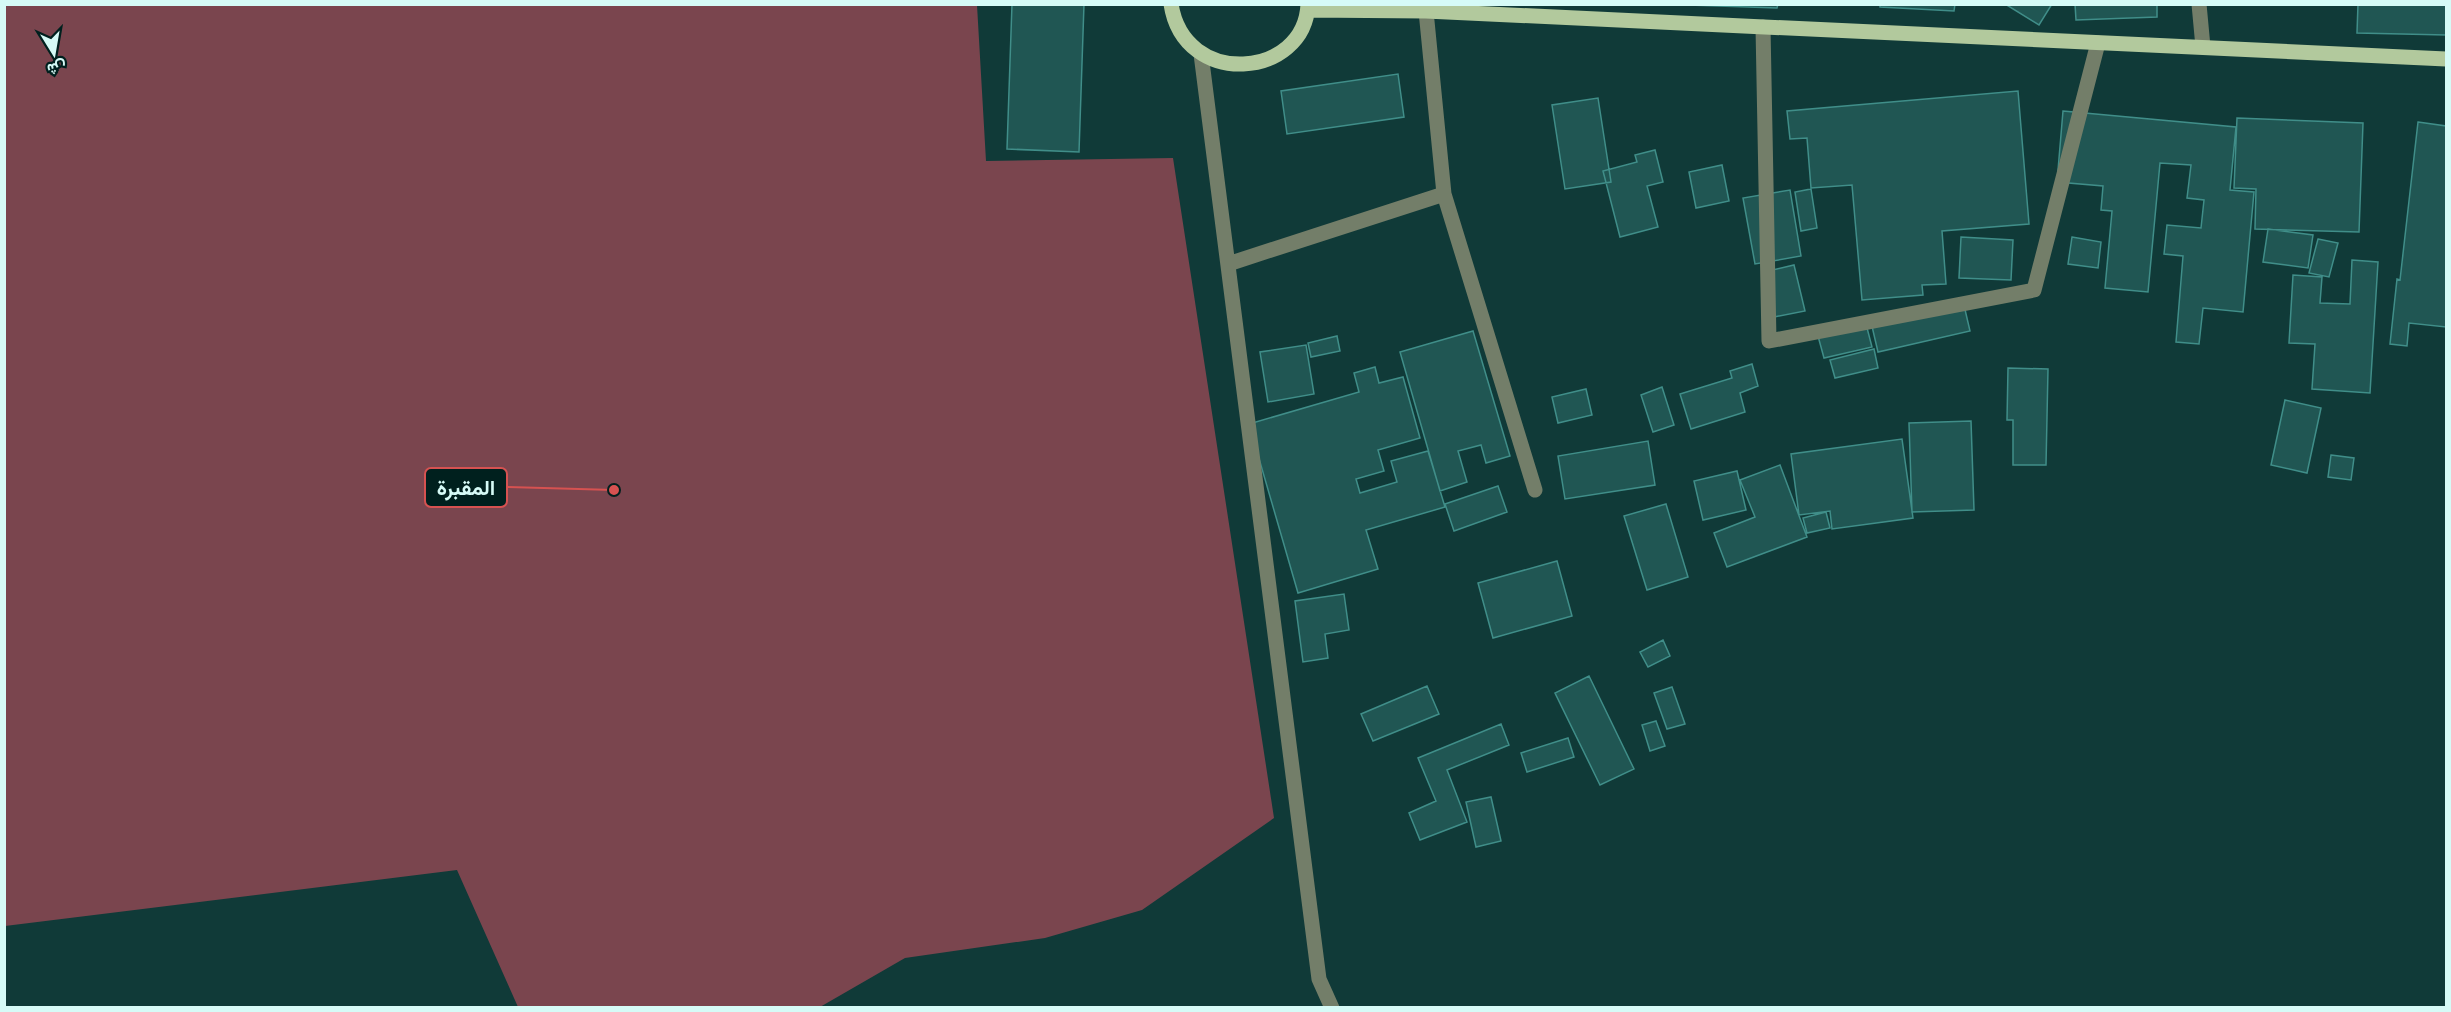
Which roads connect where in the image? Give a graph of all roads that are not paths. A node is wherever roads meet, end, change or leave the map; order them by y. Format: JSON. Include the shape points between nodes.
{"nodes":[{"id":1,"x":1171,"y":4,"type":"edge"},
{"id":2,"x":2199,"y":4,"type":"edge"},
{"id":3,"x":1308,"y":7,"type":"edge"},
{"id":4,"x":1426,"y":11,"type":"junction"},
{"id":5,"x":1763,"y":27,"type":"junction"},
{"id":6,"x":2098,"y":43,"type":"junction"},
{"id":7,"x":2203,"y":47,"type":"junction"},
{"id":8,"x":1201,"y":54,"type":"junction"},
{"id":9,"x":2446,"y":59,"type":"edge"},
{"id":10,"x":1444,"y":194,"type":"junction"},
{"id":11,"x":1228,"y":264,"type":"junction"},
{"id":12,"x":1535,"y":490,"type":"dead end"},
{"id":13,"x":1332,"y":1008,"type":"edge"}],
"edges":[{"from":1,"to":8,"type":"main road","via":[[1173,18],[1184,38]]},
{"from":2,"to":7,"type":"street"},
{"from":3,"to":4,"type":"main road"},
{"from":3,"to":8,"type":"main road","via":[[1300,33],[1266,60],[1244,65],[1221,63]]},
{"from":4,"to":5,"type":"main road"},
{"from":4,"to":10,"type":"street"},
{"from":5,"to":6,"type":"main road"},
{"from":5,"to":6,"type":"street","via":[[1769,341],[2034,290]]},
{"from":6,"to":7,"type":"main road"},
{"from":7,"to":9,"type":"main road"},
{"from":8,"to":11,"type":"street"},
{"from":10,"to":11,"type":"street"},
{"from":10,"to":12,"type":"street"},
{"from":11,"to":13,"type":"street","via":[[1319,980]]}]}
